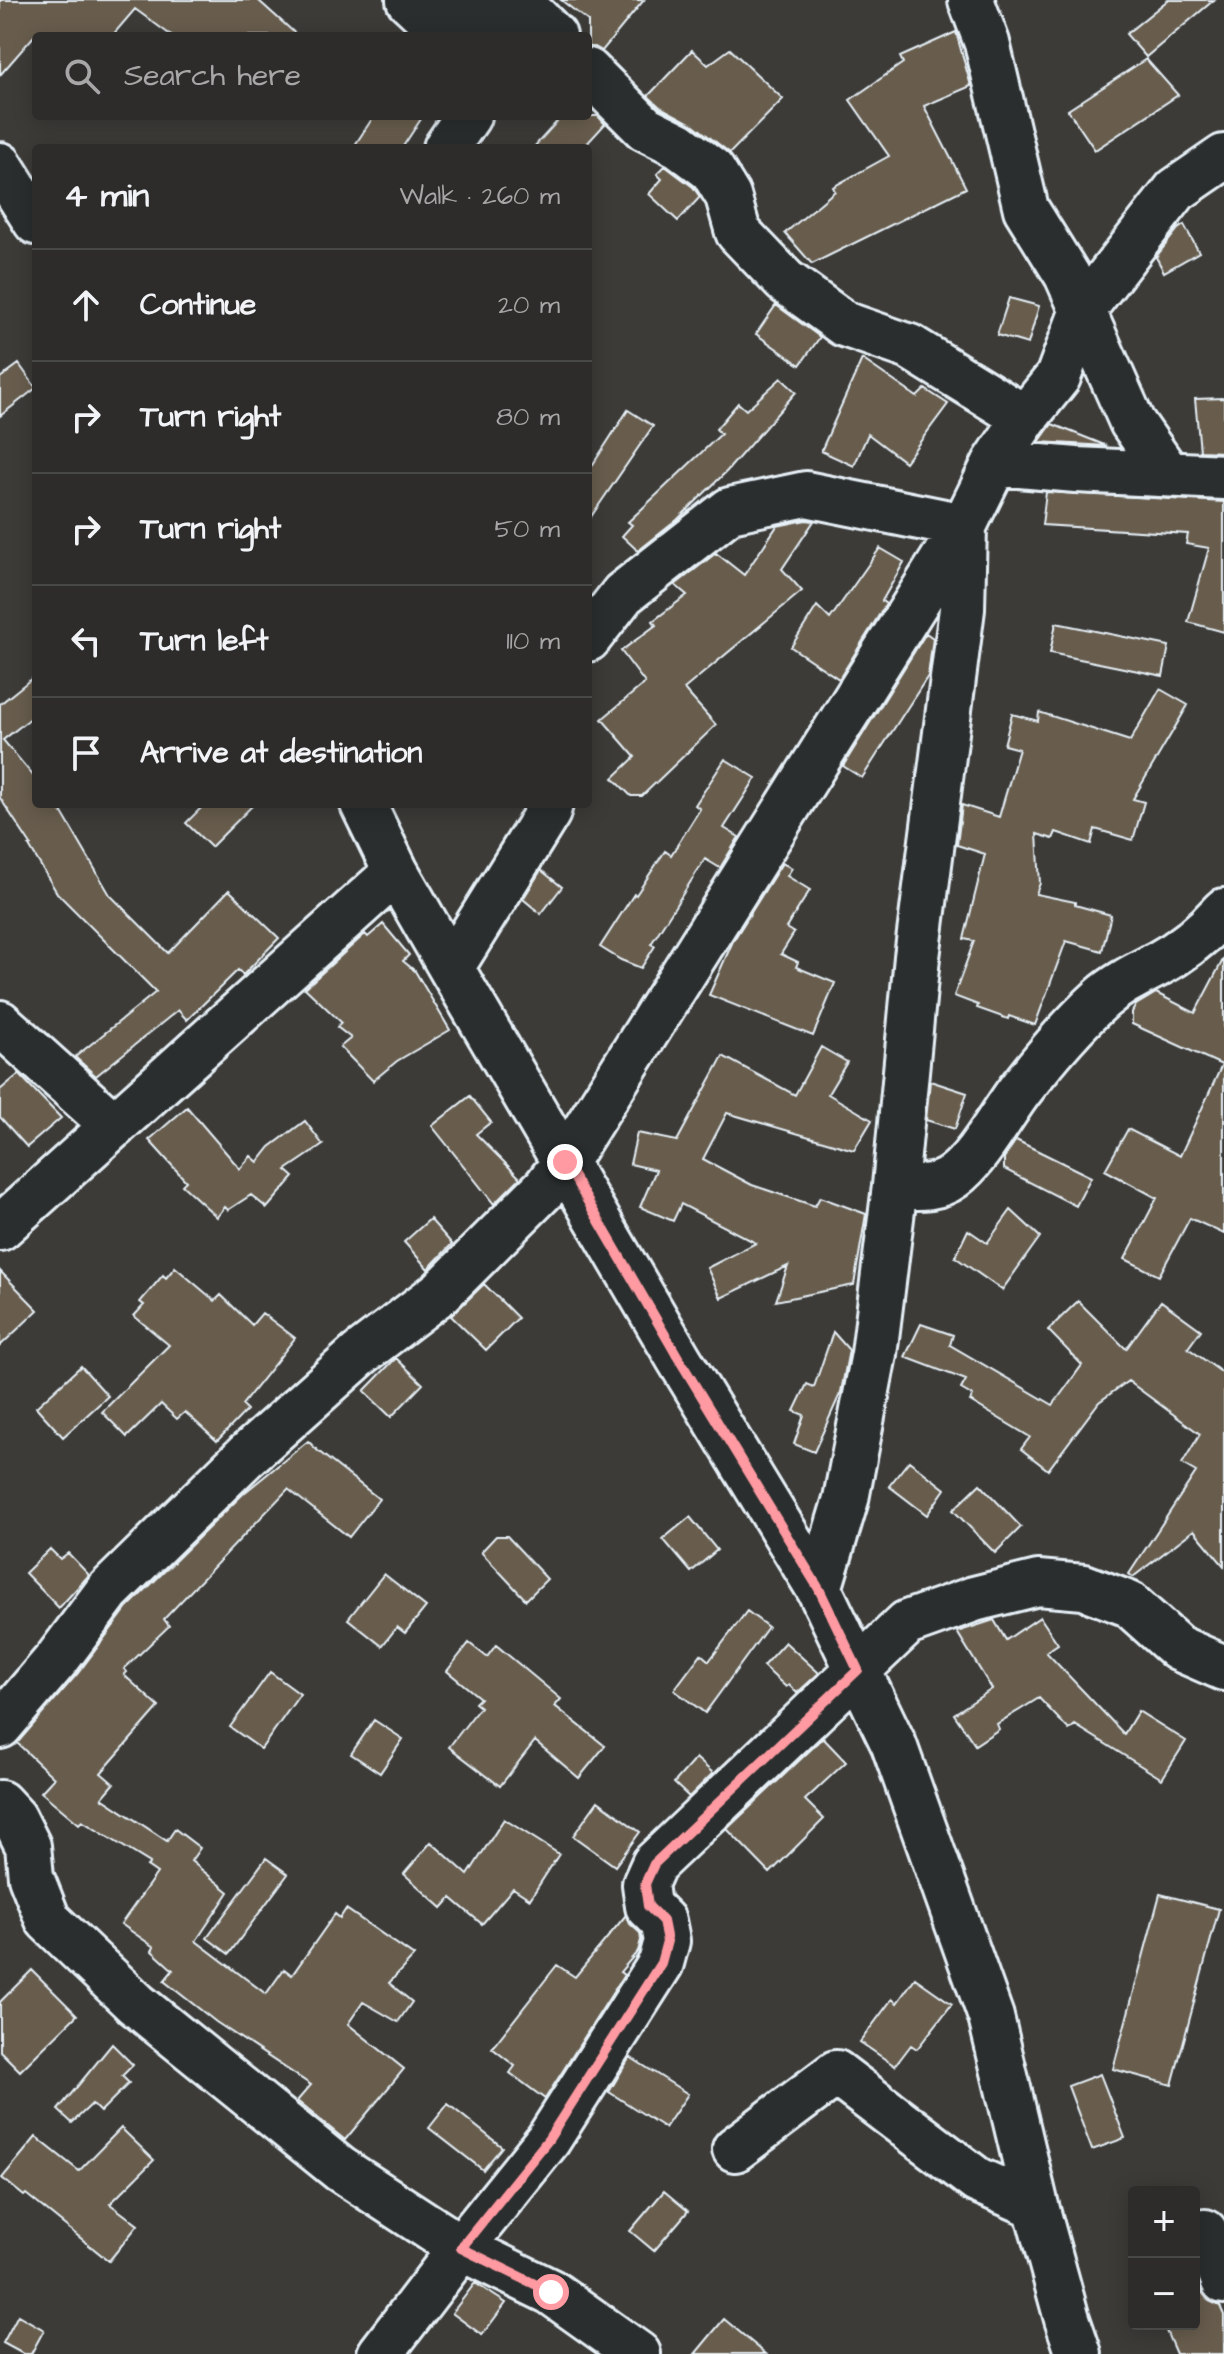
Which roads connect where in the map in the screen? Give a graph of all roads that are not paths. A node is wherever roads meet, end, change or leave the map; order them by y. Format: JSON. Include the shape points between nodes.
{"nodes":[{"id":1,"x":409,"y":0,"type":"edge"},
{"id":2,"x":971,"y":0,"type":"edge"},
{"id":3,"x":541,"y":22,"type":"edge"},
{"id":4,"x":592,"y":75,"type":"edge"},
{"id":5,"x":465,"y":120,"type":"edge"},
{"id":6,"x":449,"y":144,"type":"edge"},
{"id":7,"x":1224,"y":157,"type":"edge"},
{"id":8,"x":0,"y":165,"type":"edge"},
{"id":9,"x":32,"y":216,"type":"edge"},
{"id":10,"x":1083,"y":310,"type":"junction"},
{"id":11,"x":1025,"y":418,"type":"junction"},
{"id":12,"x":995,"y":463,"type":"junction"},
{"id":13,"x":1168,"y":474,"type":"junction"},
{"id":14,"x":1224,"y":477,"type":"edge"},
{"id":15,"x":964,"y":526,"type":"junction"},
{"id":16,"x":592,"y":634,"type":"edge"},
{"id":17,"x":365,"y":808,"type":"edge"},
{"id":18,"x":549,"y":808,"type":"edge"},
{"id":19,"x":396,"y":872,"type":"junction"},
{"id":20,"x":1224,"y":911,"type":"edge"},
{"id":21,"x":451,"y":968,"type":"junction"},
{"id":22,"x":0,"y":1023,"type":"edge"},
{"id":23,"x":114,"y":1126,"type":"junction"},
{"id":24,"x":565,"y":1162,"type":"junction"},
{"id":25,"x":895,"y":1186,"type":"junction"},
{"id":26,"x":0,"y":1228,"type":"edge"},
{"id":27,"x":819,"y":1589,"type":"junction"},
{"id":28,"x":1224,"y":1668,"type":"edge"},
{"id":29,"x":858,"y":1670,"type":"junction"},
{"id":30,"x":0,"y":1726,"type":"edge"},
{"id":31,"x":0,"y":1803,"type":"edge"},
{"id":32,"x":735,"y":2149,"type":"dead end"},
{"id":33,"x":1036,"y":2206,"type":"junction"},
{"id":34,"x":1205,"y":2232,"type":"dead end"},
{"id":35,"x":461,"y":2248,"type":"junction"},
{"id":36,"x":1224,"y":2281,"type":"edge"},
{"id":37,"x":380,"y":2354,"type":"edge"},
{"id":38,"x":638,"y":2354,"type":"edge"},
{"id":39,"x":1079,"y":2354,"type":"edge"}],
"edges":[{"from":1,"to":3,"type":"street","via":[[423,13],[442,19],[496,14]]},
{"from":2,"to":10,"type":"street","via":[[987,43],[1026,209]]},
{"from":4,"to":11,"type":"street","via":[[645,128],[712,170],[728,196],[738,232],[785,281],[844,324],[910,347]]},
{"from":5,"to":6,"type":"street"},
{"from":7,"to":10,"type":"street","via":[[1176,190]]},
{"from":8,"to":9,"type":"street"},
{"from":10,"to":11,"type":"street","via":[[1058,377]]},
{"from":10,"to":13,"type":"street","via":[[1132,422]]},
{"from":11,"to":12,"type":"street"},
{"from":12,"to":13,"type":"street"},
{"from":12,"to":15,"type":"street"},
{"from":13,"to":14,"type":"street"},
{"from":15,"to":16,"type":"street","via":[[806,494],[730,510],[623,594]]},
{"from":15,"to":24,"type":"street"},
{"from":15,"to":25,"type":"street","via":[[962,609],[917,957]]},
{"from":17,"to":19,"type":"street"},
{"from":18,"to":21,"type":"street"},
{"from":19,"to":21,"type":"street"},
{"from":19,"to":23,"type":"street"},
{"from":20,"to":25,"type":"street","via":[[1207,931],[1101,999],[1019,1091],[956,1175],[928,1188]]},
{"from":21,"to":24,"type":"street"},
{"from":22,"to":23,"type":"street"},
{"from":23,"to":26,"type":"street"},
{"from":24,"to":27,"type":"street"},
{"from":24,"to":30,"type":"street","via":[[441,1292],[360,1354],[246,1456],[108,1591]]},
{"from":25,"to":27,"type":"street","via":[[874,1354],[846,1499]]},
{"from":27,"to":29,"type":"street"},
{"from":28,"to":29,"type":"street","via":[[1178,1648],[1129,1604],[1084,1587],[1038,1583],[907,1623]]},
{"from":29,"to":33,"type":"street","via":[[894,1745],[991,2017]]},
{"from":29,"to":35,"type":"street","via":[[654,1864],[645,1884],[648,1906],[663,1921],[667,1941],[661,1963],[548,2140]]},
{"from":31,"to":35,"type":"street","via":[[28,1846],[31,1877],[48,1920],[136,2004],[340,2169]]},
{"from":32,"to":33,"type":"street","via":[[836,2073],[977,2180]]},
{"from":33,"to":39,"type":"street"},
{"from":34,"to":36,"type":"street"},
{"from":35,"to":37,"type":"street"},
{"from":35,"to":38,"type":"street","via":[[551,2292]]}]}
